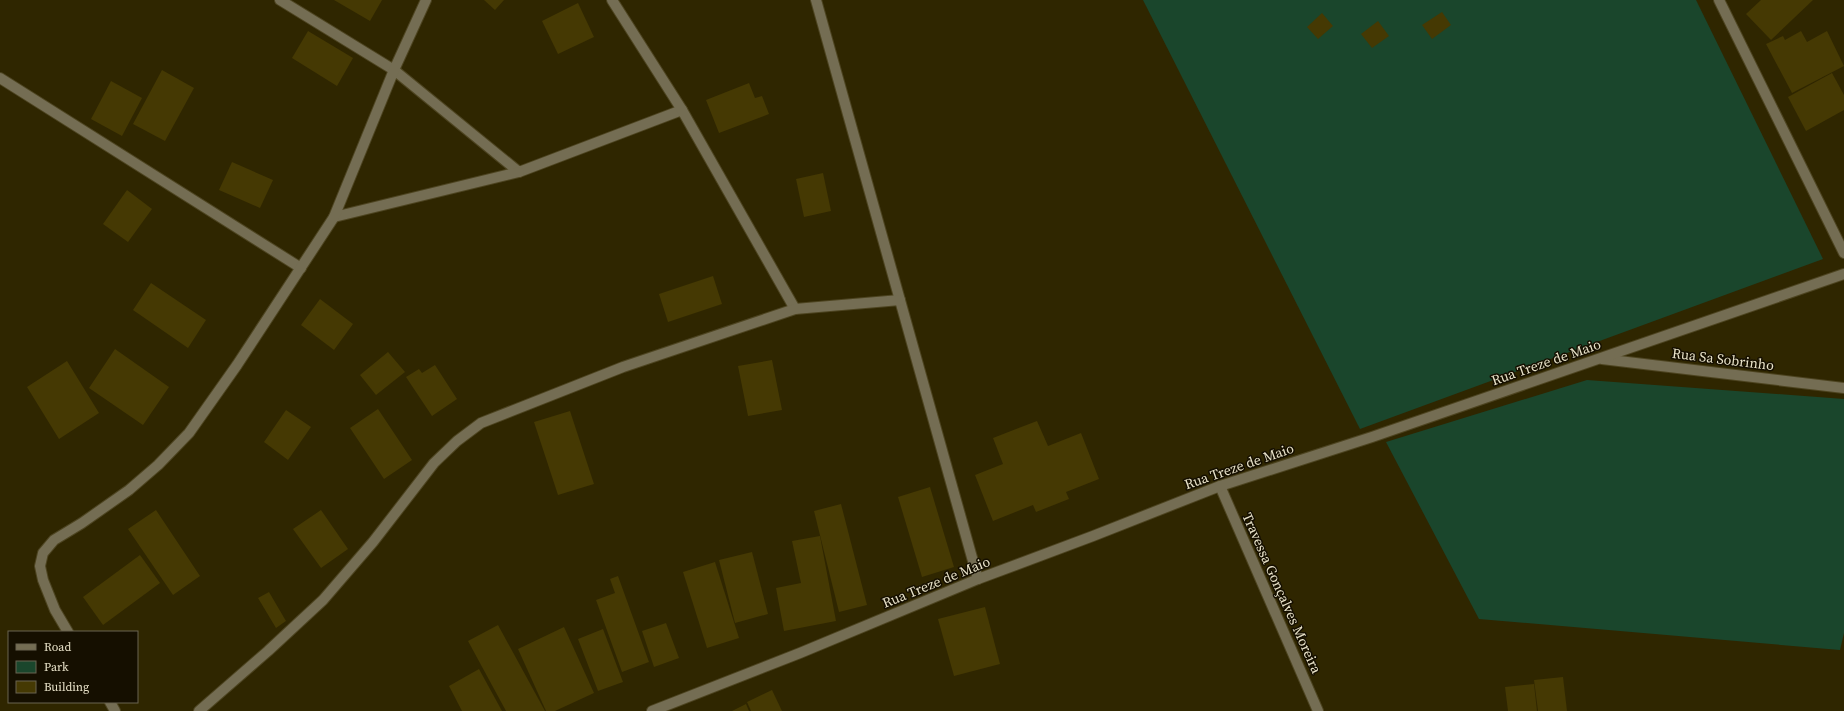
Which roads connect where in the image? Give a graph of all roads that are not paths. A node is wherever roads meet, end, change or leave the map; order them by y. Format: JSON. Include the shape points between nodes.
{"nodes":[{"id":1,"x":280,"y":0,"type":"edge"},
{"id":2,"x":426,"y":0,"type":"edge"},
{"id":3,"x":612,"y":0,"type":"edge"},
{"id":4,"x":816,"y":0,"type":"edge"},
{"id":5,"x":1719,"y":0,"type":"edge"},
{"id":6,"x":394,"y":70,"type":"junction"},
{"id":7,"x":0,"y":78,"type":"edge"},
{"id":8,"x":682,"y":110,"type":"junction"},
{"id":9,"x":519,"y":172,"type":"junction"},
{"id":10,"x":334,"y":217,"type":"junction"},
{"id":11,"x":1844,"y":253,"type":"edge"},
{"id":12,"x":301,"y":268,"type":"junction"},
{"id":13,"x":1844,"y":274,"type":"edge"},
{"id":14,"x":900,"y":300,"type":"junction"},
{"id":15,"x":794,"y":309,"type":"junction"},
{"id":16,"x":1598,"y":358,"type":"junction"},
{"id":17,"x":1844,"y":388,"type":"edge"},
{"id":18,"x":1220,"y":486,"type":"junction"},
{"id":19,"x":978,"y":579,"type":"junction"},
{"id":20,"x":67,"y":631,"type":"edge"},
{"id":21,"x":199,"y":711,"type":"edge"},
{"id":22,"x":652,"y":711,"type":"edge"},
{"id":23,"x":1318,"y":711,"type":"edge"}],
"edges":[{"from":1,"to":6,"type":"street"},
{"from":2,"to":6,"type":"street"},
{"from":3,"to":8,"type":"street"},
{"from":4,"to":14,"type":"street"},
{"from":5,"to":11,"type":"street"},
{"from":6,"to":9,"type":"street"},
{"from":6,"to":10,"type":"street"},
{"from":7,"to":12,"type":"street"},
{"from":8,"to":9,"type":"street"},
{"from":8,"to":15,"type":"street"},
{"from":9,"to":10,"type":"street"},
{"from":10,"to":12,"type":"street"},
{"from":12,"to":20,"type":"street","via":[[237,365],[188,433],[158,465],[129,490],[54,540],[43,552],[40,566],[43,580],[55,610]]},
{"from":13,"to":16,"type":"street","name":"Rua Treze de Maio"},
{"from":14,"to":15,"type":"street"},
{"from":14,"to":19,"type":"street"},
{"from":15,"to":21,"type":"street","via":[[622,367],[481,423],[434,463],[374,542],[323,600]]},
{"from":16,"to":17,"type":"street","name":"Rua Sa Sobrinho"},
{"from":16,"to":18,"type":"street","name":"Rua Treze de Maio","via":[[1372,437]]},
{"from":18,"to":19,"type":"street","name":"Rua Treze de Maio"},
{"from":18,"to":23,"type":"street","name":"Travessa Gonçalves Moreira"},
{"from":19,"to":22,"type":"street","name":"Rua Treze de Maio"}]}
